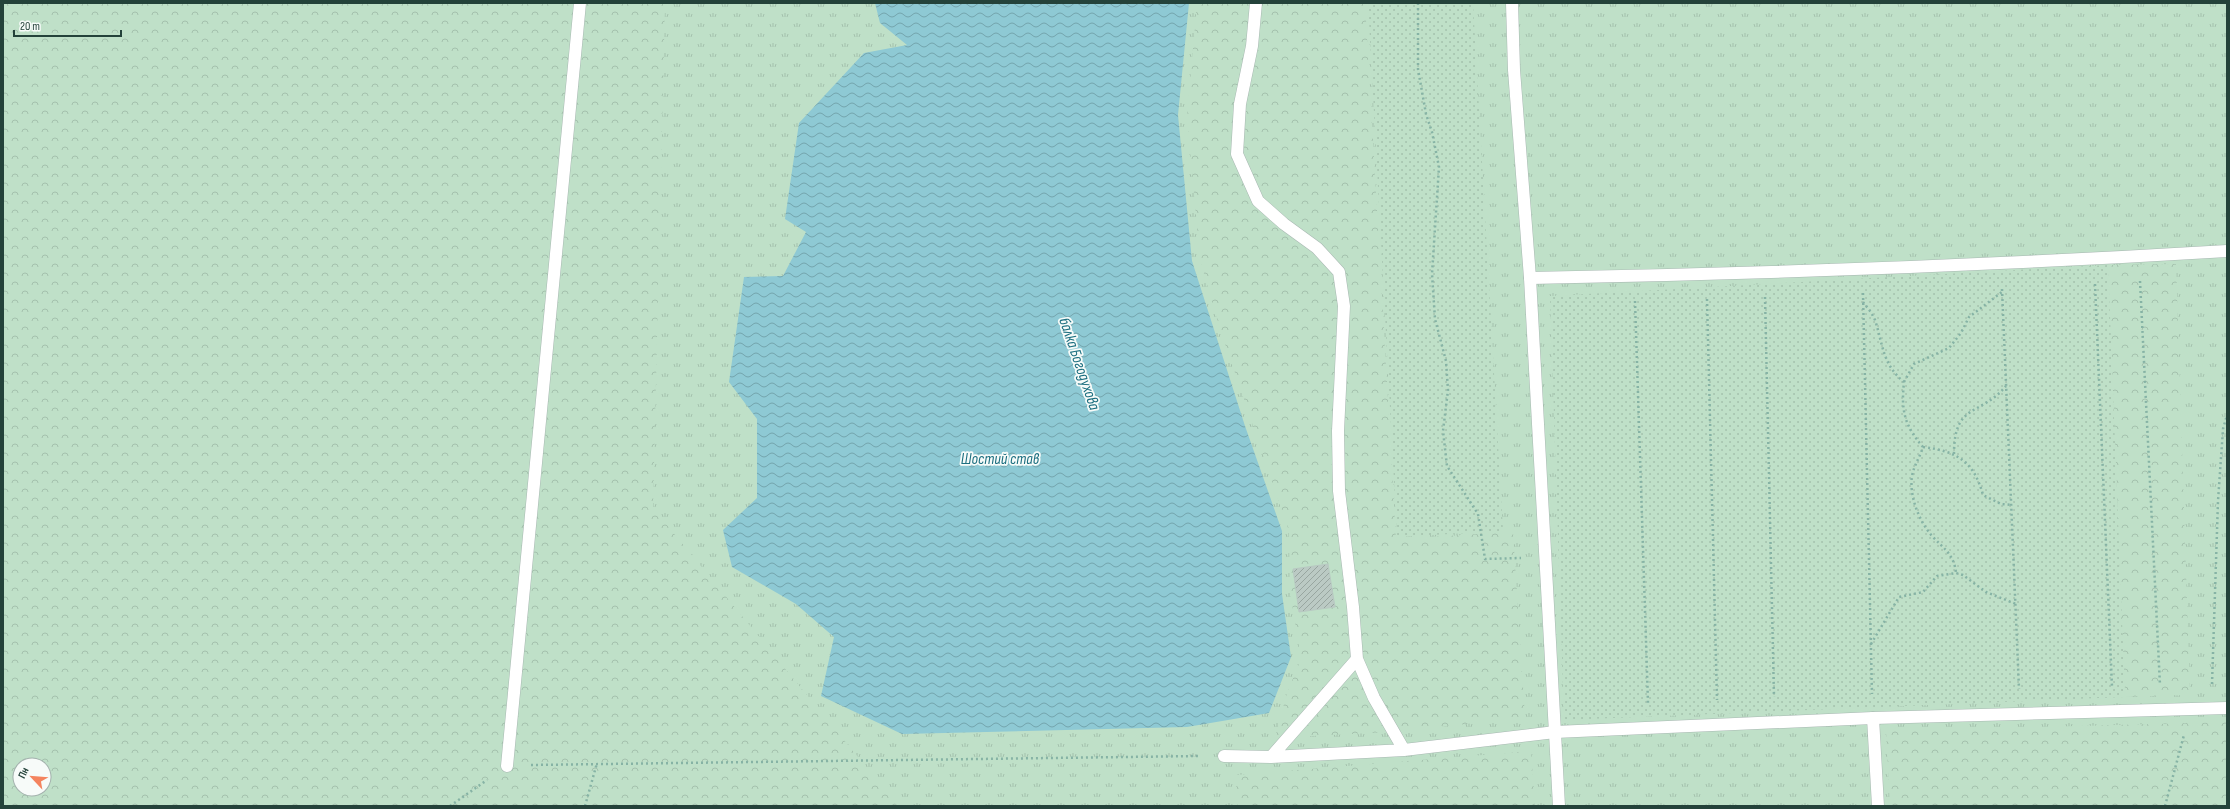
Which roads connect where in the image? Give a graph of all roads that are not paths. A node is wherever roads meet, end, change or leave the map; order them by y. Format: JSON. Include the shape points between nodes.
{"nodes":[{"id":1,"x":580,"y":3,"type":"edge"},
{"id":2,"x":1256,"y":3,"type":"edge"},
{"id":3,"x":1512,"y":3,"type":"edge"},
{"id":4,"x":2227,"y":251,"type":"edge"},
{"id":5,"x":1530,"y":278,"type":"junction"},
{"id":6,"x":1357,"y":659,"type":"junction"},
{"id":7,"x":2227,"y":708,"type":"edge"},
{"id":8,"x":1873,"y":718,"type":"junction"},
{"id":9,"x":1555,"y":732,"type":"junction"},
{"id":10,"x":1404,"y":750,"type":"junction"},
{"id":11,"x":1224,"y":756,"type":"road end"},
{"id":12,"x":1271,"y":757,"type":"junction"},
{"id":13,"x":507,"y":766,"type":"road end"},
{"id":14,"x":1559,"y":806,"type":"edge"},
{"id":15,"x":1878,"y":806,"type":"edge"}],
"edges":[{"from":1,"to":13,"type":"street"},
{"from":2,"to":6,"type":"street","via":[[1252,46],[1240,104],[1237,154],[1258,201],[1317,248],[1339,272],[1344,306],[1338,491]]},
{"from":3,"to":5,"type":"street","via":[[1514,70]]},
{"from":4,"to":5,"type":"street","via":[[2000,264]]},
{"from":5,"to":9,"type":"street"},
{"from":6,"to":10,"type":"street","via":[[1374,698]]},
{"from":6,"to":12,"type":"street"},
{"from":7,"to":8,"type":"street"},
{"from":8,"to":9,"type":"street"},
{"from":8,"to":15,"type":"street"},
{"from":9,"to":10,"type":"street"},
{"from":9,"to":14,"type":"street"},
{"from":10,"to":12,"type":"street"},
{"from":11,"to":12,"type":"street"}]}
